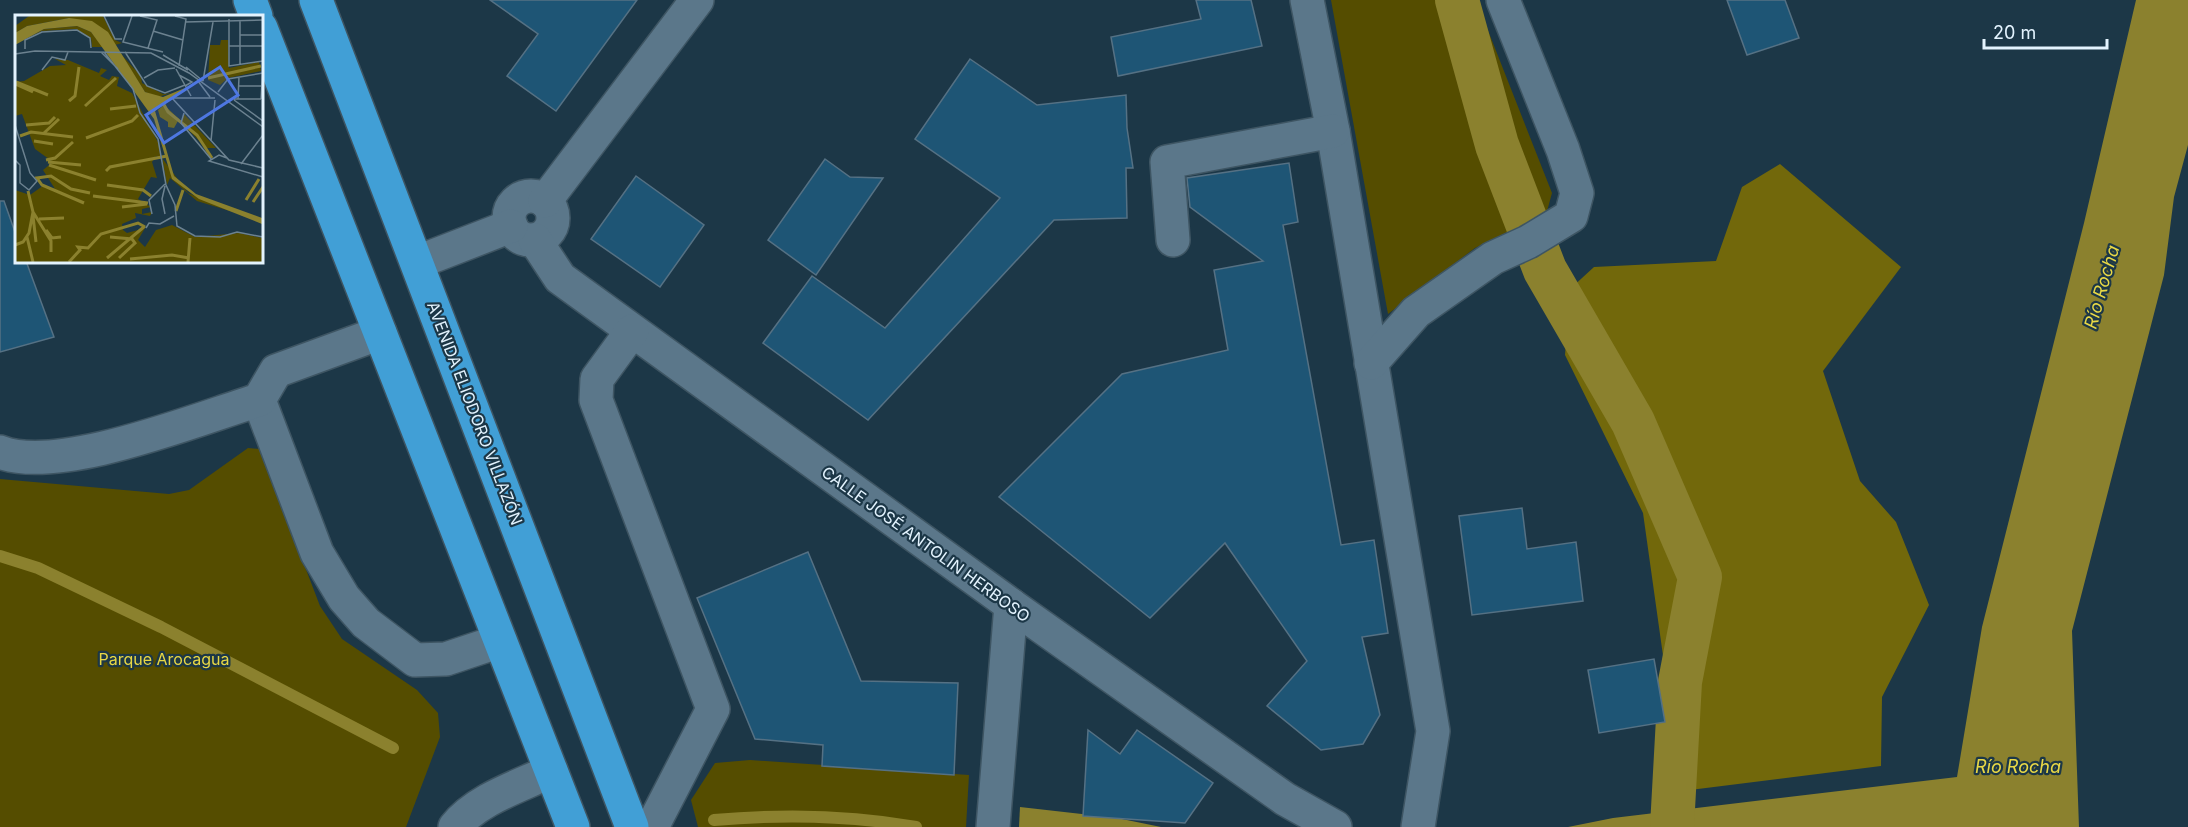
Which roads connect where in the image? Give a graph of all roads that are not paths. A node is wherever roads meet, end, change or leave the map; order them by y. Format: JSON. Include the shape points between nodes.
{"nodes":[{"id":1,"x":250,"y":0,"type":"edge"},
{"id":2,"x":316,"y":0,"type":"edge"},
{"id":3,"x":697,"y":0,"type":"edge"},
{"id":4,"x":1307,"y":0,"type":"edge"},
{"id":5,"x":1503,"y":0,"type":"edge"},
{"id":6,"x":256,"y":15,"type":"edge"},
{"id":7,"x":262,"y":31,"type":"edge"},
{"id":8,"x":1333,"y":131,"type":"junction"},
{"id":9,"x":523,"y":233,"type":"junction"},
{"id":10,"x":1173,"y":240,"type":"dead end"},
{"id":11,"x":418,"y":262,"type":"junction"},
{"id":12,"x":632,"y":331,"type":"junction"},
{"id":13,"x":380,"y":333,"type":"junction"},
{"id":14,"x":1371,"y":363,"type":"junction"},
{"id":15,"x":259,"y":400,"type":"junction"},
{"id":16,"x":0,"y":452,"type":"edge"},
{"id":17,"x":1011,"y":605,"type":"junction"},
{"id":18,"x":500,"y":641,"type":"junction"},
{"id":19,"x":551,"y":771,"type":"junction"},
{"id":20,"x":491,"y":815,"type":"edge"},
{"id":21,"x":994,"y":816,"type":"edge"},
{"id":22,"x":455,"y":827,"type":"edge"},
{"id":23,"x":555,"y":827,"type":"edge"},
{"id":24,"x":573,"y":827,"type":"edge"},
{"id":25,"x":632,"y":827,"type":"edge"},
{"id":26,"x":652,"y":827,"type":"edge"},
{"id":27,"x":1335,"y":827,"type":"edge"},
{"id":28,"x":1418,"y":827,"type":"edge"}],
"edges":[{"from":1,"to":6,"type":"highway"},
{"from":2,"to":11,"type":"highway","name":"AVENIDA ELIODORO VILLAZÓN"},
{"from":3,"to":9,"type":"street","via":[[545,201],[553,213],[548,233]]},
{"from":4,"to":8,"type":"street"},
{"from":5,"to":14,"type":"street","via":[[1577,193],[1571,216],[1493,258],[1416,312]]},
{"from":7,"to":13,"type":"highway"},
{"from":8,"to":10,"type":"street","via":[[1167,162]]},
{"from":8,"to":14,"type":"street"},
{"from":9,"to":11,"type":"street"},
{"from":9,"to":12,"type":"street","name":"CALLE JOSÉ ANTOLIN HERBOSO","via":[[560,278]]},
{"from":11,"to":25,"type":"highway","name":"AVENIDA ELIODORO VILLAZÓN"},
{"from":12,"to":17,"type":"street","name":"CALLE JOSÉ ANTOLIN HERBOSO"},
{"from":12,"to":26,"type":"street","via":[[597,379],[596,400],[713,709]]},
{"from":13,"to":15,"type":"street","via":[[276,372]]},
{"from":13,"to":18,"type":"highway"},
{"from":14,"to":28,"type":"street","via":[[1433,731]]},
{"from":15,"to":16,"type":"street","via":[[97,449],[53,456],[11,456]]},
{"from":15,"to":18,"type":"street","via":[[317,553],[344,598],[366,623],[415,660],[446,659]]},
{"from":17,"to":21,"type":"street"},
{"from":17,"to":27,"type":"street","name":"CALLE JOSÉ ANTOLIN HERBOSO","via":[[1285,799]]},
{"from":18,"to":19,"type":"highway"},
{"from":19,"to":20,"type":"street"},
{"from":19,"to":23,"type":"highway"},
{"from":19,"to":24,"type":"highway"},
{"from":20,"to":22,"type":"street","via":[[462,819]]}]}
